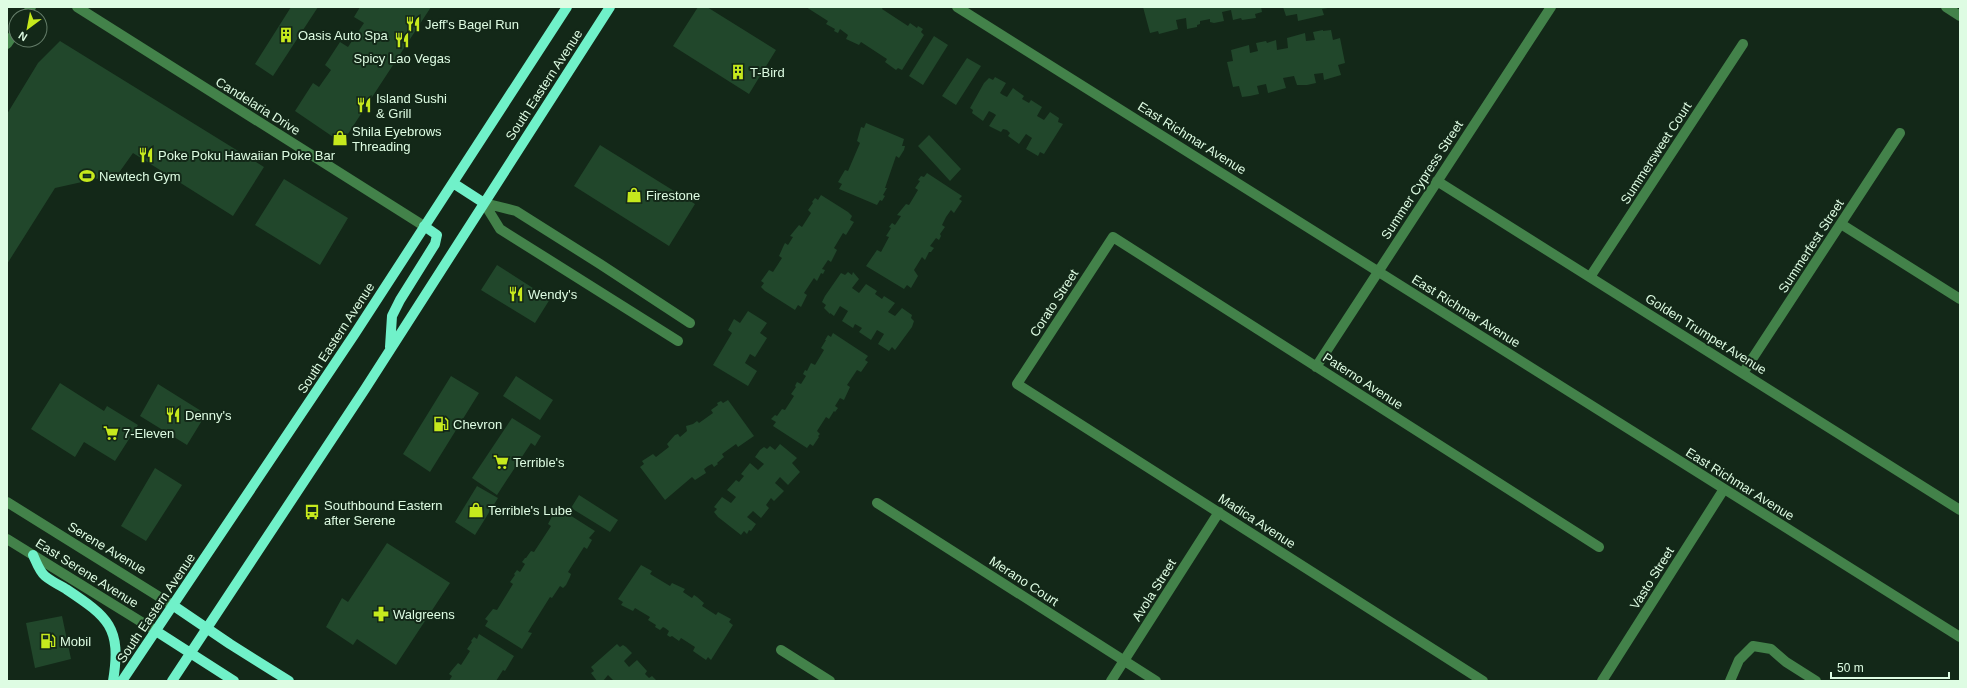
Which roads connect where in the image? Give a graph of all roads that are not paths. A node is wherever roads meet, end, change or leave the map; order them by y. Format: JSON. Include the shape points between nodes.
{"nodes":[{"id":1,"x":77,"y":7,"type":"edge"},
{"id":2,"x":567,"y":7,"type":"edge"},
{"id":3,"x":610,"y":7,"type":"edge"},
{"id":4,"x":957,"y":7,"type":"edge"},
{"id":5,"x":1551,"y":7,"type":"edge"},
{"id":6,"x":1946,"y":7,"type":"edge"},
{"id":7,"x":1960,"y":16,"type":"edge"},
{"id":8,"x":1743,"y":44,"type":"dead end"},
{"id":9,"x":1900,"y":134,"type":"dead end"},
{"id":10,"x":1437,"y":180,"type":"junction"},
{"id":11,"x":453,"y":183,"type":"junction"},
{"id":12,"x":484,"y":202,"type":"junction"},
{"id":13,"x":1841,"y":224,"type":"junction"},
{"id":14,"x":424,"y":226,"type":"junction"},
{"id":15,"x":1112,"y":237,"type":"joint"},
{"id":16,"x":1378,"y":271,"type":"junction"},
{"id":17,"x":1590,"y":277,"type":"junction"},
{"id":18,"x":1960,"y":299,"type":"edge"},
{"id":19,"x":690,"y":322,"type":"dead end"},
{"id":20,"x":678,"y":341,"type":"dead end"},
{"id":21,"x":390,"y":348,"type":"junction"},
{"id":22,"x":1316,"y":367,"type":"junction"},
{"id":23,"x":1743,"y":373,"type":"junction"},
{"id":24,"x":1017,"y":384,"type":"joint"},
{"id":25,"x":1724,"y":489,"type":"junction"},
{"id":26,"x":7,"y":502,"type":"edge"},
{"id":27,"x":877,"y":503,"type":"dead end"},
{"id":28,"x":1960,"y":510,"type":"edge"},
{"id":29,"x":1219,"y":512,"type":"junction"},
{"id":30,"x":7,"y":539,"type":"edge"},
{"id":31,"x":1599,"y":547,"type":"dead end"},
{"id":32,"x":33,"y":554,"type":"junction"},
{"id":33,"x":174,"y":606,"type":"junction"},
{"id":34,"x":208,"y":628,"type":"junction"},
{"id":35,"x":156,"y":632,"type":"junction"},
{"id":36,"x":1960,"y":638,"type":"edge"},
{"id":37,"x":781,"y":650,"type":"dead end"},
{"id":38,"x":191,"y":654,"type":"junction"},
{"id":39,"x":1124,"y":661,"type":"junction"},
{"id":40,"x":113,"y":681,"type":"edge"},
{"id":41,"x":122,"y":681,"type":"edge"},
{"id":42,"x":172,"y":681,"type":"edge"},
{"id":43,"x":234,"y":681,"type":"edge"},
{"id":44,"x":289,"y":681,"type":"edge"},
{"id":45,"x":830,"y":681,"type":"edge"},
{"id":46,"x":1112,"y":681,"type":"edge"},
{"id":47,"x":1156,"y":681,"type":"edge"},
{"id":48,"x":1483,"y":681,"type":"edge"},
{"id":49,"x":1602,"y":681,"type":"edge"},
{"id":50,"x":1730,"y":681,"type":"edge"},
{"id":51,"x":1816,"y":681,"type":"edge"}],
"edges":[{"from":1,"to":14,"type":"street","name":"Candelaria Drive"},
{"from":2,"to":11,"type":"main road","name":"South Eastern Avenue"},
{"from":3,"to":12,"type":"main road","name":"South Eastern Avenue"},
{"from":4,"to":16,"type":"street","name":"East Richmar Avenue"},
{"from":5,"to":10,"type":"street","name":"Summer Cypress Street"},
{"from":6,"to":7,"type":"street"},
{"from":8,"to":17,"type":"street","name":"Summersweet Court"},
{"from":9,"to":13,"type":"street","name":"Summerfest Street"},
{"from":10,"to":16,"type":"street","name":"Summer Cypress Street"},
{"from":10,"to":17,"type":"street","name":"Golden Trumpet Avenue"},
{"from":11,"to":12,"type":"main road"},
{"from":11,"to":14,"type":"main road","name":"South Eastern Avenue"},
{"from":12,"to":19,"type":"street","via":[[516,211]]},
{"from":12,"to":20,"type":"street","via":[[500,230]]},
{"from":12,"to":21,"type":"main road","name":"South Eastern Avenue"},
{"from":13,"to":18,"type":"street"},
{"from":13,"to":23,"type":"street","name":"Summerfest Street"},
{"from":14,"to":21,"type":"main road","via":[[437,235],[435,244],[392,316]]},
{"from":14,"to":33,"type":"main road","name":"South Eastern Avenue"},
{"from":15,"to":22,"type":"street","name":"Paterno Avenue"},
{"from":15,"to":24,"type":"street","name":"Corato Street"},
{"from":16,"to":22,"type":"street","name":"Summer Cypress Street"},
{"from":16,"to":25,"type":"street","name":"East Richmar Avenue"},
{"from":17,"to":23,"type":"street","name":"Golden Trumpet Avenue"},
{"from":21,"to":34,"type":"main road","name":"South Eastern Avenue"},
{"from":22,"to":31,"type":"street","name":"Paterno Avenue"},
{"from":23,"to":28,"type":"street","name":"Golden Trumpet Avenue"},
{"from":24,"to":29,"type":"street","name":"Madica Avenue"},
{"from":25,"to":36,"type":"street","name":"East Richmar Avenue"},
{"from":25,"to":49,"type":"street","name":"Vasto Street"},
{"from":26,"to":33,"type":"street","name":"Serene Avenue"},
{"from":27,"to":39,"type":"street","name":"Merano Court"},
{"from":29,"to":39,"type":"street","name":"Avola Street"},
{"from":29,"to":48,"type":"street","name":"Madica Avenue"},
{"from":30,"to":32,"type":"street","name":"East Serene Avenue"},
{"from":32,"to":35,"type":"street","name":"East Serene Avenue"},
{"from":32,"to":40,"type":"main road","via":[[44,575],[91,606],[109,624],[116,654]]},
{"from":33,"to":34,"type":"main road","name":"Serene Avenue"},
{"from":33,"to":35,"type":"main road","name":"South Eastern Avenue"},
{"from":34,"to":38,"type":"main road","name":"South Eastern Avenue"},
{"from":34,"to":44,"type":"main road"},
{"from":35,"to":38,"type":"main road","name":"East Serene Avenue"},
{"from":35,"to":41,"type":"main road","name":"South Eastern Avenue"},
{"from":37,"to":45,"type":"street"},
{"from":38,"to":42,"type":"main road","name":"South Eastern Avenue"},
{"from":38,"to":43,"type":"main road","name":"East Serene Avenue"},
{"from":39,"to":46,"type":"street","name":"Avola Street"},
{"from":39,"to":47,"type":"street","name":"Merano Court"},
{"from":50,"to":51,"type":"street","via":[[1740,660],[1754,646],[1772,649],[1786,662]]}]}
